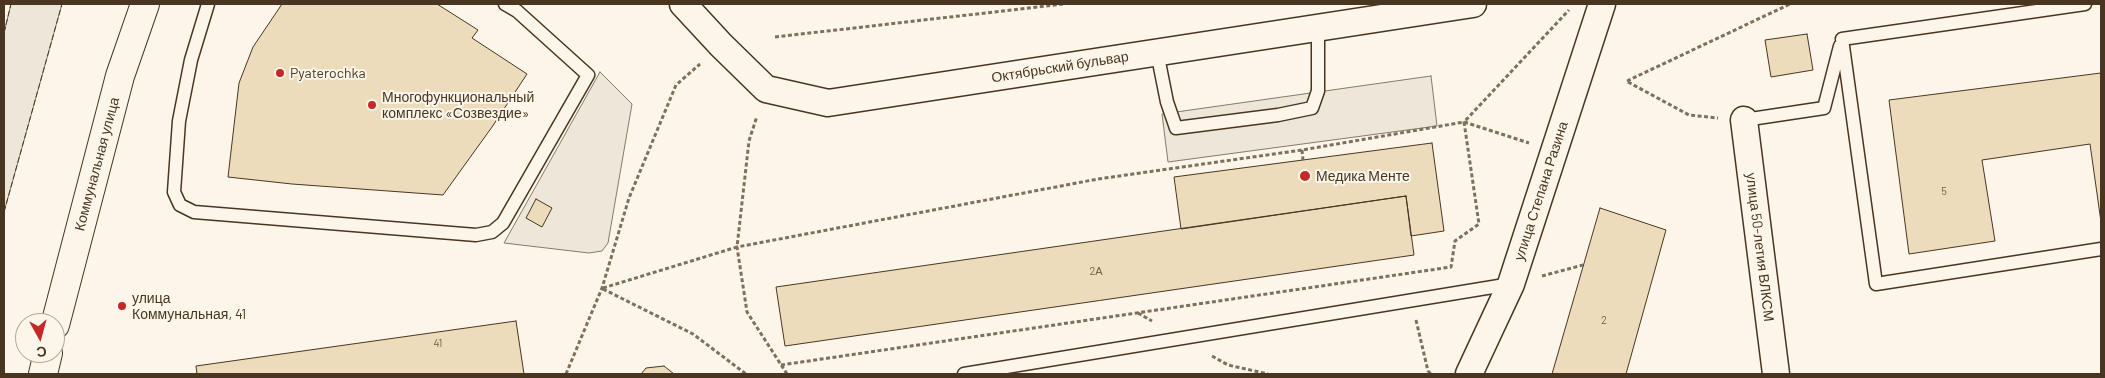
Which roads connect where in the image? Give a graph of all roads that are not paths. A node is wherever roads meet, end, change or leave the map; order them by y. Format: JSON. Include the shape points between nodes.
{"nodes":[{"id":1,"x":145,"y":4,"type":"edge"},
{"id":2,"x":208,"y":4,"type":"edge"},
{"id":3,"x":506,"y":4,"type":"edge"},
{"id":4,"x":683,"y":4,"type":"edge"},
{"id":5,"x":1473,"y":4,"type":"edge"},
{"id":6,"x":1602,"y":4,"type":"edge"},
{"id":7,"x":2085,"y":4,"type":"edge"},
{"id":8,"x":519,"y":8,"type":"edge"},
{"id":9,"x":1318,"y":28,"type":"junction"},
{"id":10,"x":1842,"y":39,"type":"junction"},
{"id":11,"x":1157,"y":52,"type":"junction"},
{"id":12,"x":1744,"y":120,"type":"joint"},
{"id":13,"x":2101,"y":249,"type":"edge"},
{"id":14,"x":1511,"y":284,"type":"junction"},
{"id":15,"x":58,"y":313,"type":"edge"},
{"id":16,"x":964,"y":374,"type":"edge"},
{"id":17,"x":1469,"y":374,"type":"edge"},
{"id":18,"x":1776,"y":374,"type":"edge"}],
"edges":[{"from":1,"to":15,"type":"main road","name":"Коммунальная улица","via":[[120,76]]},
{"from":2,"to":8,"type":"lane","via":[[191,60],[179,121],[174,192],[180,205],[194,212],[476,235],[492,232],[503,223],[588,75]]},
{"from":3,"to":8,"type":"lane"},
{"from":4,"to":11,"type":"street","name":"Октябрьский бульвар","via":[[766,89],[828,103]]},
{"from":5,"to":9,"type":"street","name":"Октябрьский бульвар"},
{"from":6,"to":14,"type":"street","name":"улица Степана Разина"},
{"from":7,"to":10,"type":"lane"},
{"from":9,"to":11,"type":"street","name":"Октябрьский бульвар"},
{"from":9,"to":11,"type":"lane","via":[[1318,91],[1312,108],[1278,115],[1176,128]]},
{"from":10,"to":12,"type":"lane","via":[[1824,108]]},
{"from":10,"to":13,"type":"lane","via":[[1876,284]]},
{"from":12,"to":18,"type":"street","name":"улица 50-летия ВЛКСМ"},
{"from":14,"to":16,"type":"lane"},
{"from":14,"to":17,"type":"street","name":"улица Степана Разина"}]}
